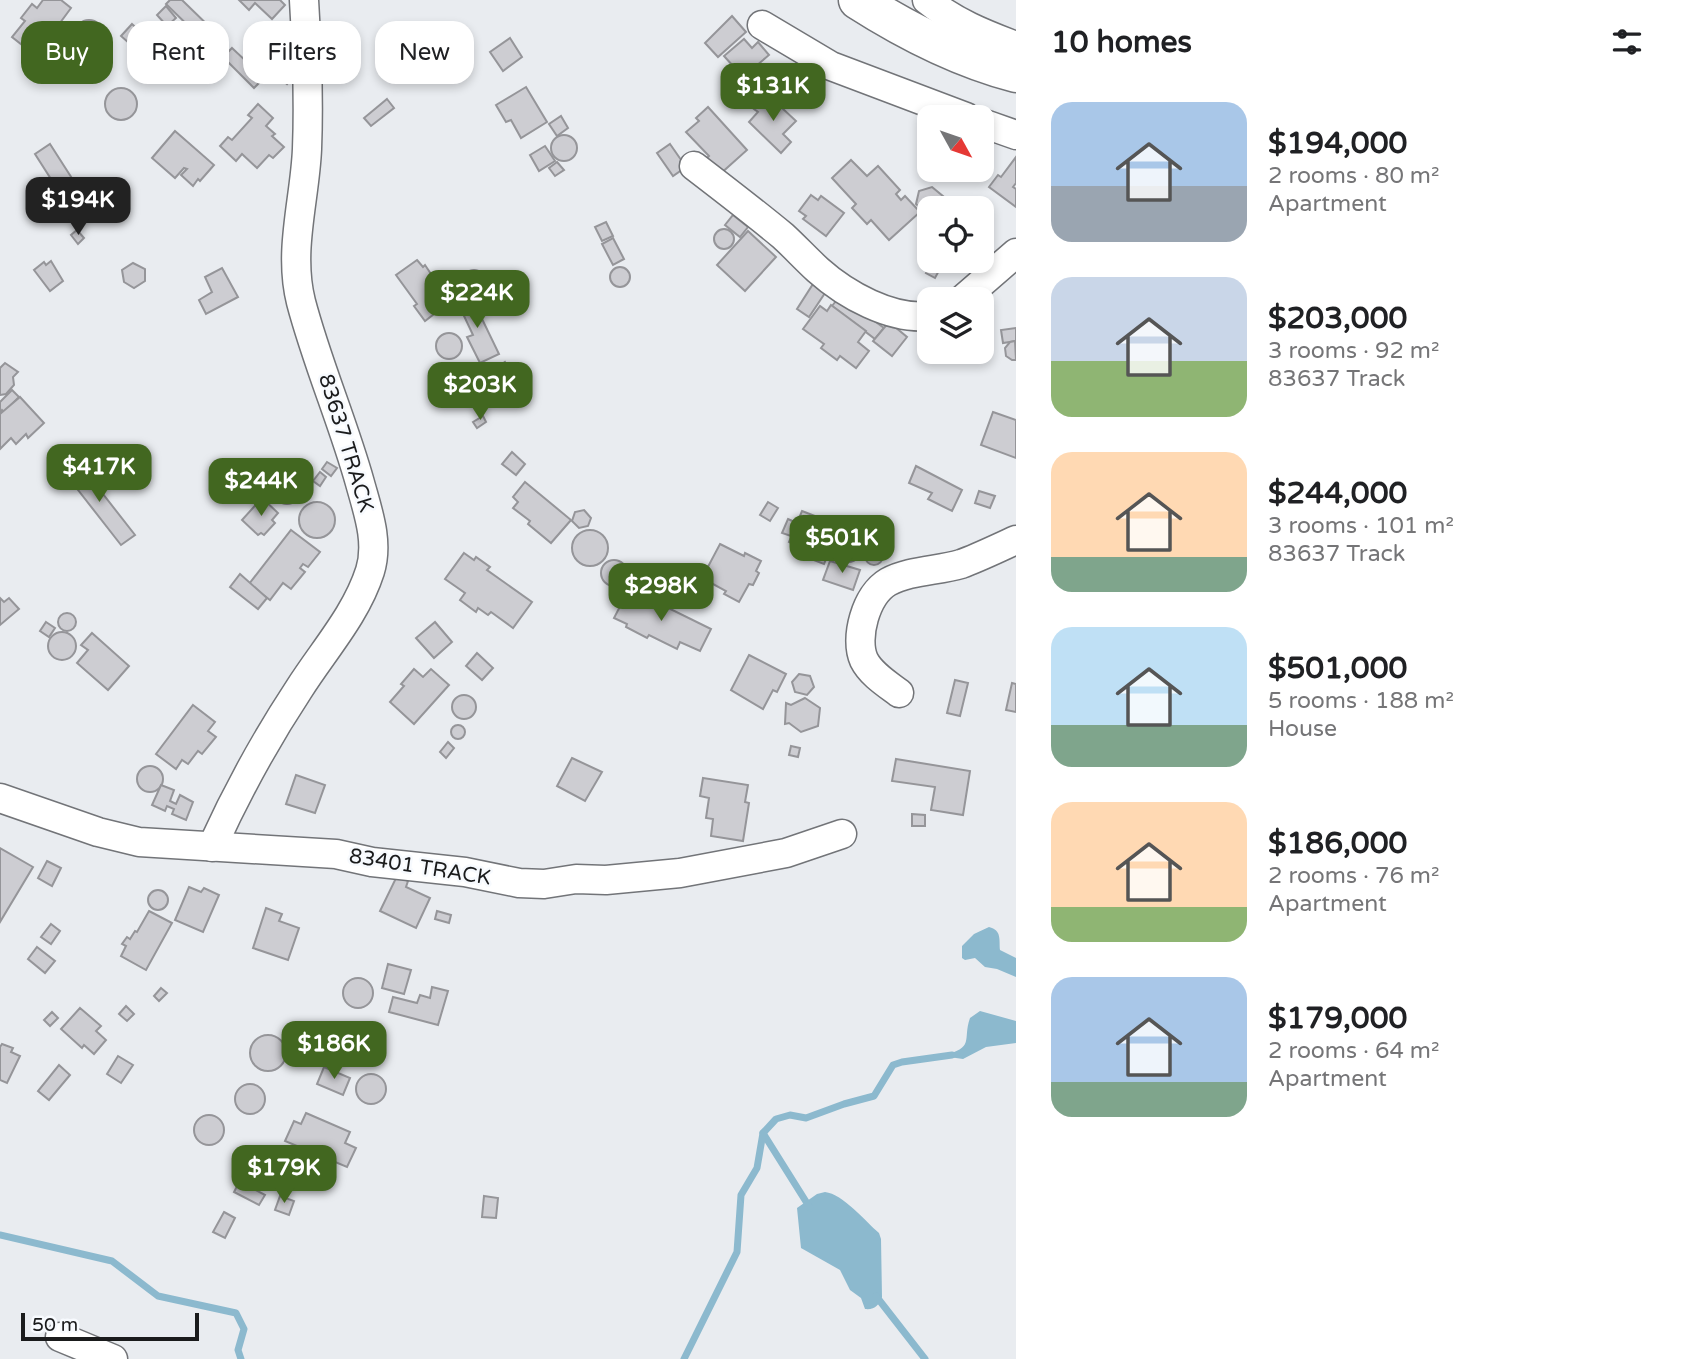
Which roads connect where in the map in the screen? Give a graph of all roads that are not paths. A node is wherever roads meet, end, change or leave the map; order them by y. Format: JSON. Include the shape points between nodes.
{"nodes":[{"id":1,"x":304,"y":0,"type":"edge"},
{"id":2,"x":858,"y":0,"type":"edge"},
{"id":3,"x":927,"y":0,"type":"edge"},
{"id":4,"x":762,"y":25,"type":"dead end"},
{"id":5,"x":1016,"y":46,"type":"edge"},
{"id":6,"x":1016,"y":74,"type":"edge"},
{"id":7,"x":934,"y":105,"type":"edge"},
{"id":8,"x":994,"y":127,"type":"edge"},
{"id":9,"x":1016,"y":135,"type":"edge"},
{"id":10,"x":694,"y":166,"type":"dead end"},
{"id":11,"x":1016,"y":253,"type":"edge"},
{"id":12,"x":976,"y":287,"type":"edge"},
{"id":13,"x":917,"y":317,"type":"edge"},
{"id":14,"x":1016,"y":540,"type":"edge"},
{"id":15,"x":899,"y":693,"type":"dead end"},
{"id":16,"x":0,"y":798,"type":"edge"},
{"id":17,"x":842,"y":834,"type":"dead end"},
{"id":18,"x":212,"y":847,"type":"junction"},
{"id":19,"x":60,"y":1337,"type":"dead end"},
{"id":20,"x":113,"y":1359,"type":"edge"}],
"edges":[{"from":1,"to":18,"type":"street","name":"83637 TRACK","via":[[307,150],[297,235],[300,300],[350,448],[374,533],[373,554],[363,588],[259,752]]},
{"from":2,"to":6,"type":"main road","via":[[944,48]]},
{"from":3,"to":5,"type":"street","via":[[979,33]]},
{"from":4,"to":7,"type":"street","via":[[831,66]]},
{"from":8,"to":9,"type":"street"},
{"from":10,"to":13,"type":"street","via":[[839,285],[887,312]]},
{"from":11,"to":12,"type":"street"},
{"from":14,"to":15,"type":"street","via":[[961,564],[887,583],[878,591],[863,625],[860,648],[873,672]]},
{"from":16,"to":18,"type":"street","name":"83401 TRACK","via":[[139,842]]},
{"from":17,"to":18,"type":"street","name":"83401 TRACK","via":[[786,853],[680,873],[544,884],[372,862],[336,853]]},
{"from":19,"to":20,"type":"street"}]}
